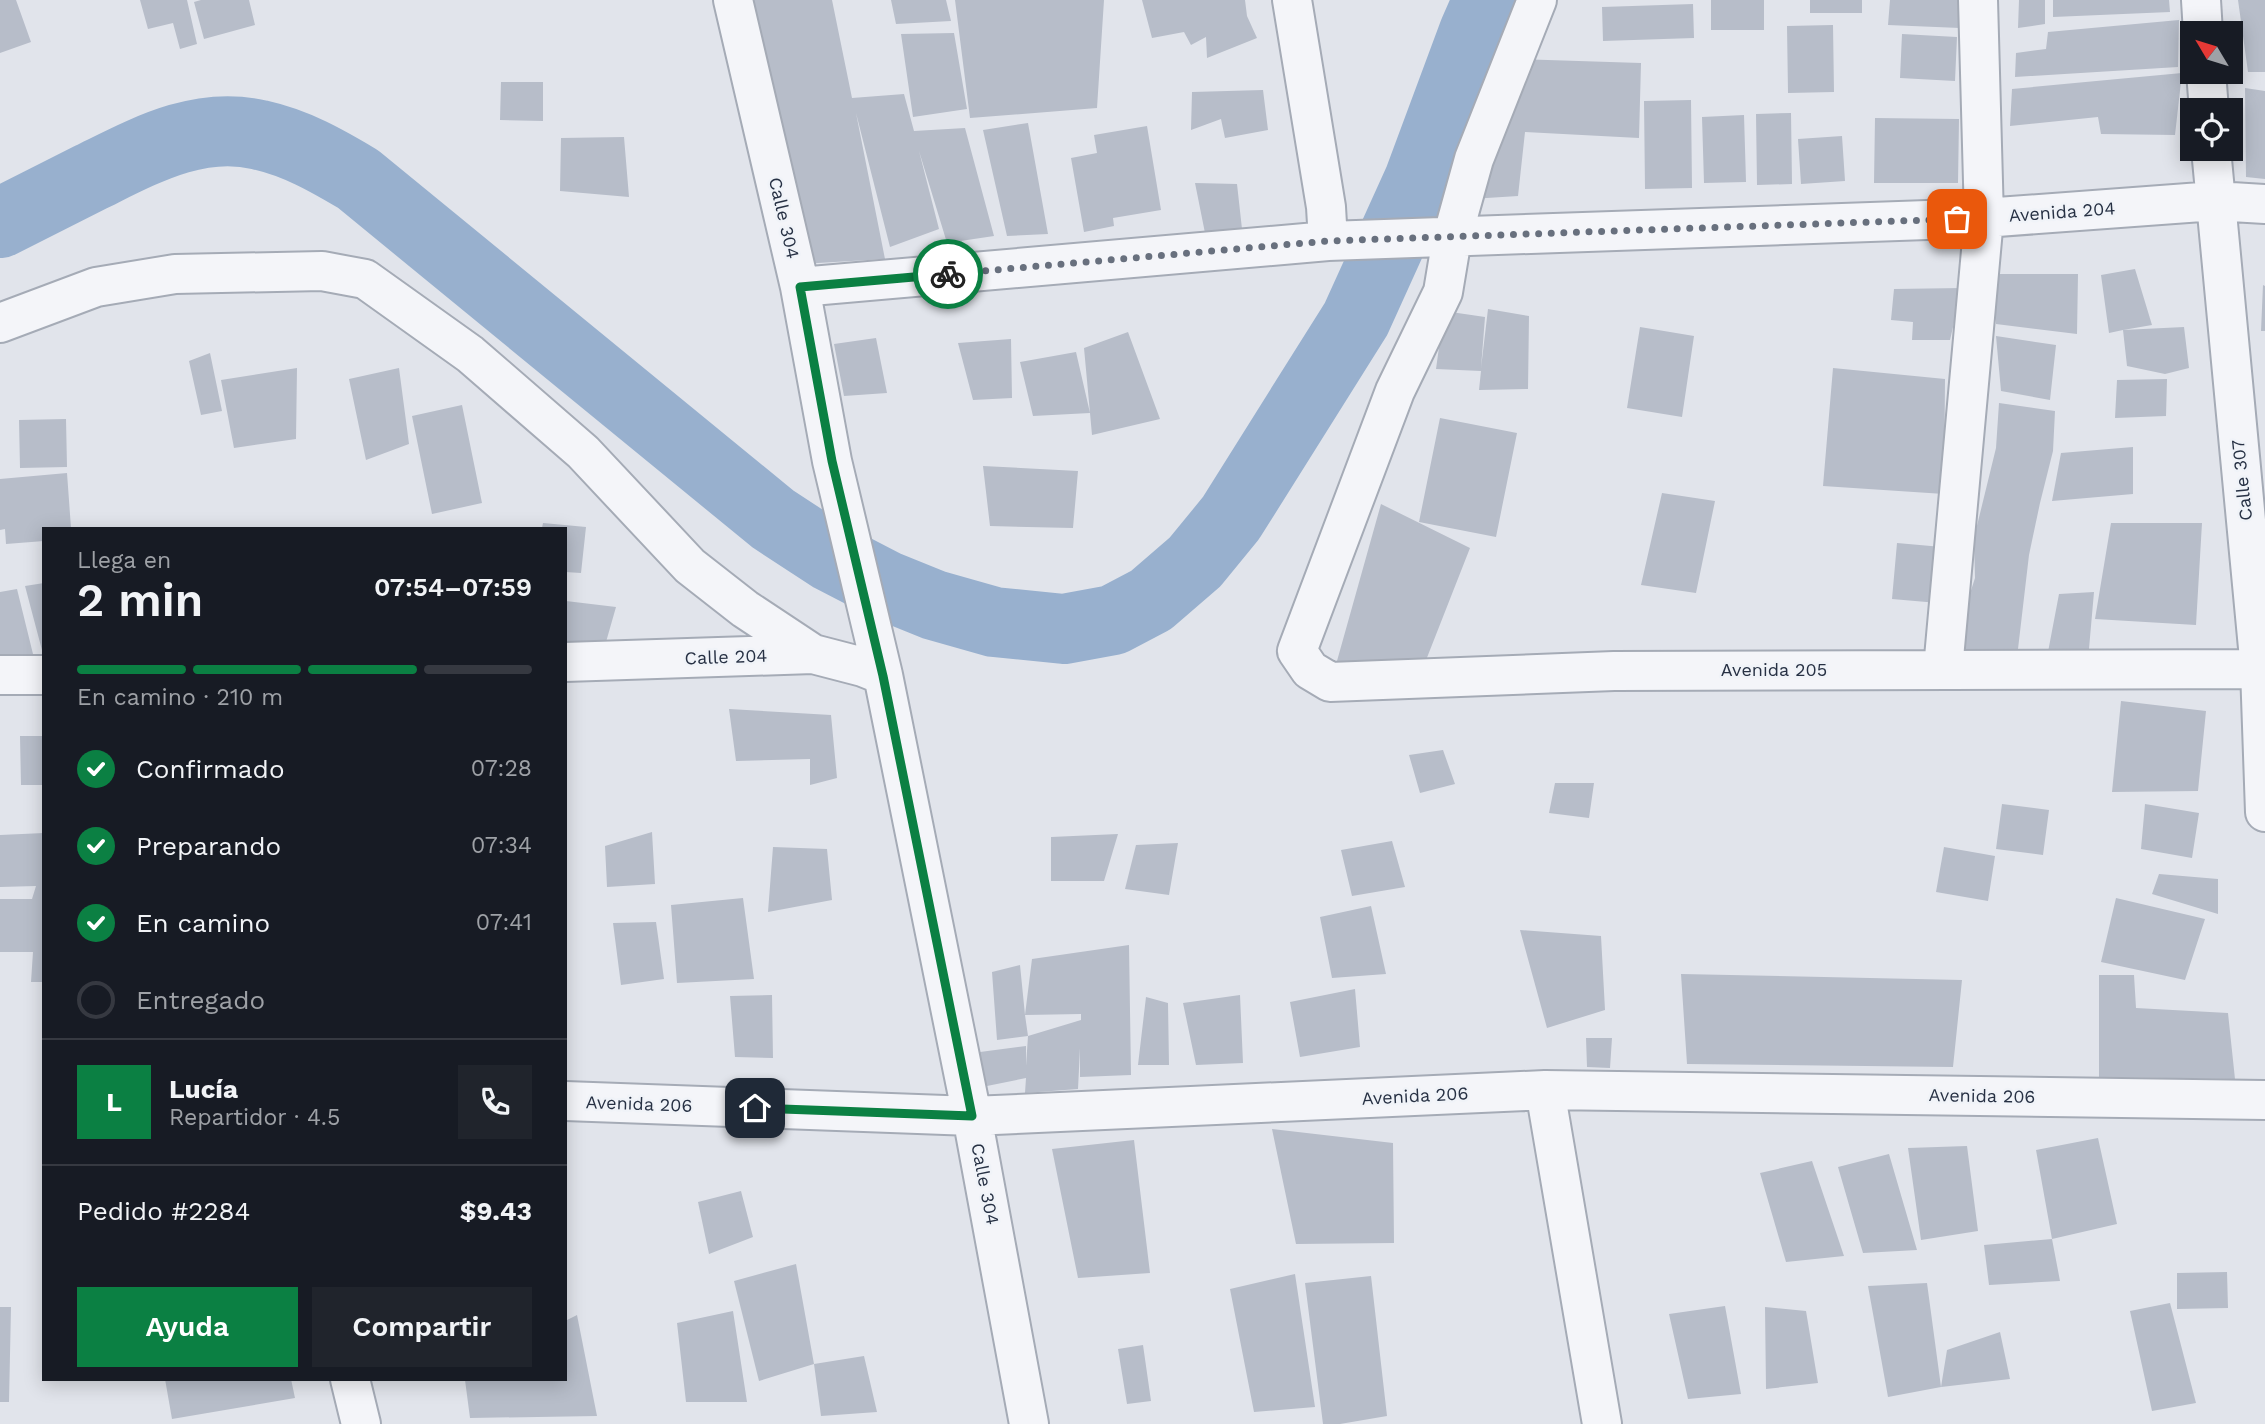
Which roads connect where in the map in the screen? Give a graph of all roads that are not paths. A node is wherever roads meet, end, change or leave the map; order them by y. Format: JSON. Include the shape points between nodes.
{"nodes":[{"id":1,"x":733,"y":0,"type":"edge"},
{"id":2,"x":1292,"y":0,"type":"edge"},
{"id":3,"x":1537,"y":0,"type":"edge"},
{"id":4,"x":1978,"y":0,"type":"edge"},
{"id":5,"x":2201,"y":0,"type":"edge"},
{"id":6,"x":2202,"y":21,"type":"edge"},
{"id":7,"x":2212,"y":161,"type":"edge"},
{"id":8,"x":2215,"y":201,"type":"junction"},
{"id":9,"x":2265,"y":204,"type":"edge"},
{"id":10,"x":1984,"y":218,"type":"junction"},
{"id":11,"x":1445,"y":238,"type":"junction"},
{"id":12,"x":1337,"y":240,"type":"junction"},
{"id":13,"x":800,"y":287,"type":"junction"},
{"id":14,"x":0,"y":323,"type":"edge"},
{"id":15,"x":813,"y":654,"type":"junction"},
{"id":16,"x":879,"y":660,"type":"junction"},
{"id":17,"x":567,"y":662,"type":"edge"},
{"id":18,"x":1944,"y":669,"type":"junction"},
{"id":19,"x":2263,"y":669,"type":"edge"},
{"id":20,"x":0,"y":674,"type":"edge"},
{"id":21,"x":42,"y":675,"type":"edge"},
{"id":22,"x":2265,"y":812,"type":"edge"},
{"id":23,"x":1545,"y":1090,"type":"junction"},
{"id":24,"x":2265,"y":1100,"type":"edge"},
{"id":25,"x":567,"y":1101,"type":"edge"},
{"id":26,"x":972,"y":1116,"type":"junction"},
{"id":27,"x":350,"y":1381,"type":"edge"},
{"id":28,"x":361,"y":1424,"type":"edge"},
{"id":29,"x":1029,"y":1424,"type":"edge"},
{"id":30,"x":1602,"y":1424,"type":"edge"}],
"edges":[{"from":1,"to":13,"type":"street","name":"Calle 304"},
{"from":2,"to":12,"type":"street","via":[[1326,207]]},
{"from":3,"to":11,"type":"street"},
{"from":4,"to":10,"type":"street"},
{"from":5,"to":6,"type":"street"},
{"from":7,"to":8,"type":"street","name":"Calle 307"},
{"from":8,"to":9,"type":"street","name":"Avenida 204"},
{"from":8,"to":10,"type":"street","name":"Avenida 204"},
{"from":8,"to":19,"type":"street","name":"Calle 307"},
{"from":10,"to":11,"type":"street","name":"Avenida 204"},
{"from":10,"to":18,"type":"street"},
{"from":11,"to":12,"type":"street","name":"Avenida 204"},
{"from":11,"to":18,"type":"street","name":"Avenida 205","via":[[1443,292],[1395,391],[1297,651],[1310,670],[1330,682],[1614,671]]},
{"from":12,"to":13,"type":"street"},
{"from":13,"to":16,"type":"street","name":"Calle 304","via":[[832,461]]},
{"from":14,"to":15,"type":"street","via":[[96,287],[175,274],[322,271],[365,279],[470,354],[583,452],[690,566]]},
{"from":15,"to":16,"type":"street","name":"Calle 204","via":[[863,667]]},
{"from":15,"to":17,"type":"street","name":"Calle 204"},
{"from":16,"to":26,"type":"street","name":"Calle 304"},
{"from":18,"to":19,"type":"street","name":"Avenida 205"},
{"from":19,"to":22,"type":"street","name":"Calle 307"},
{"from":20,"to":21,"type":"street"},
{"from":23,"to":24,"type":"street","name":"Avenida 206"},
{"from":23,"to":26,"type":"street","name":"Avenida 206"},
{"from":23,"to":30,"type":"street"},
{"from":25,"to":26,"type":"street","name":"Avenida 206"},
{"from":26,"to":29,"type":"street","name":"Calle 304"},
{"from":27,"to":28,"type":"street"}]}
